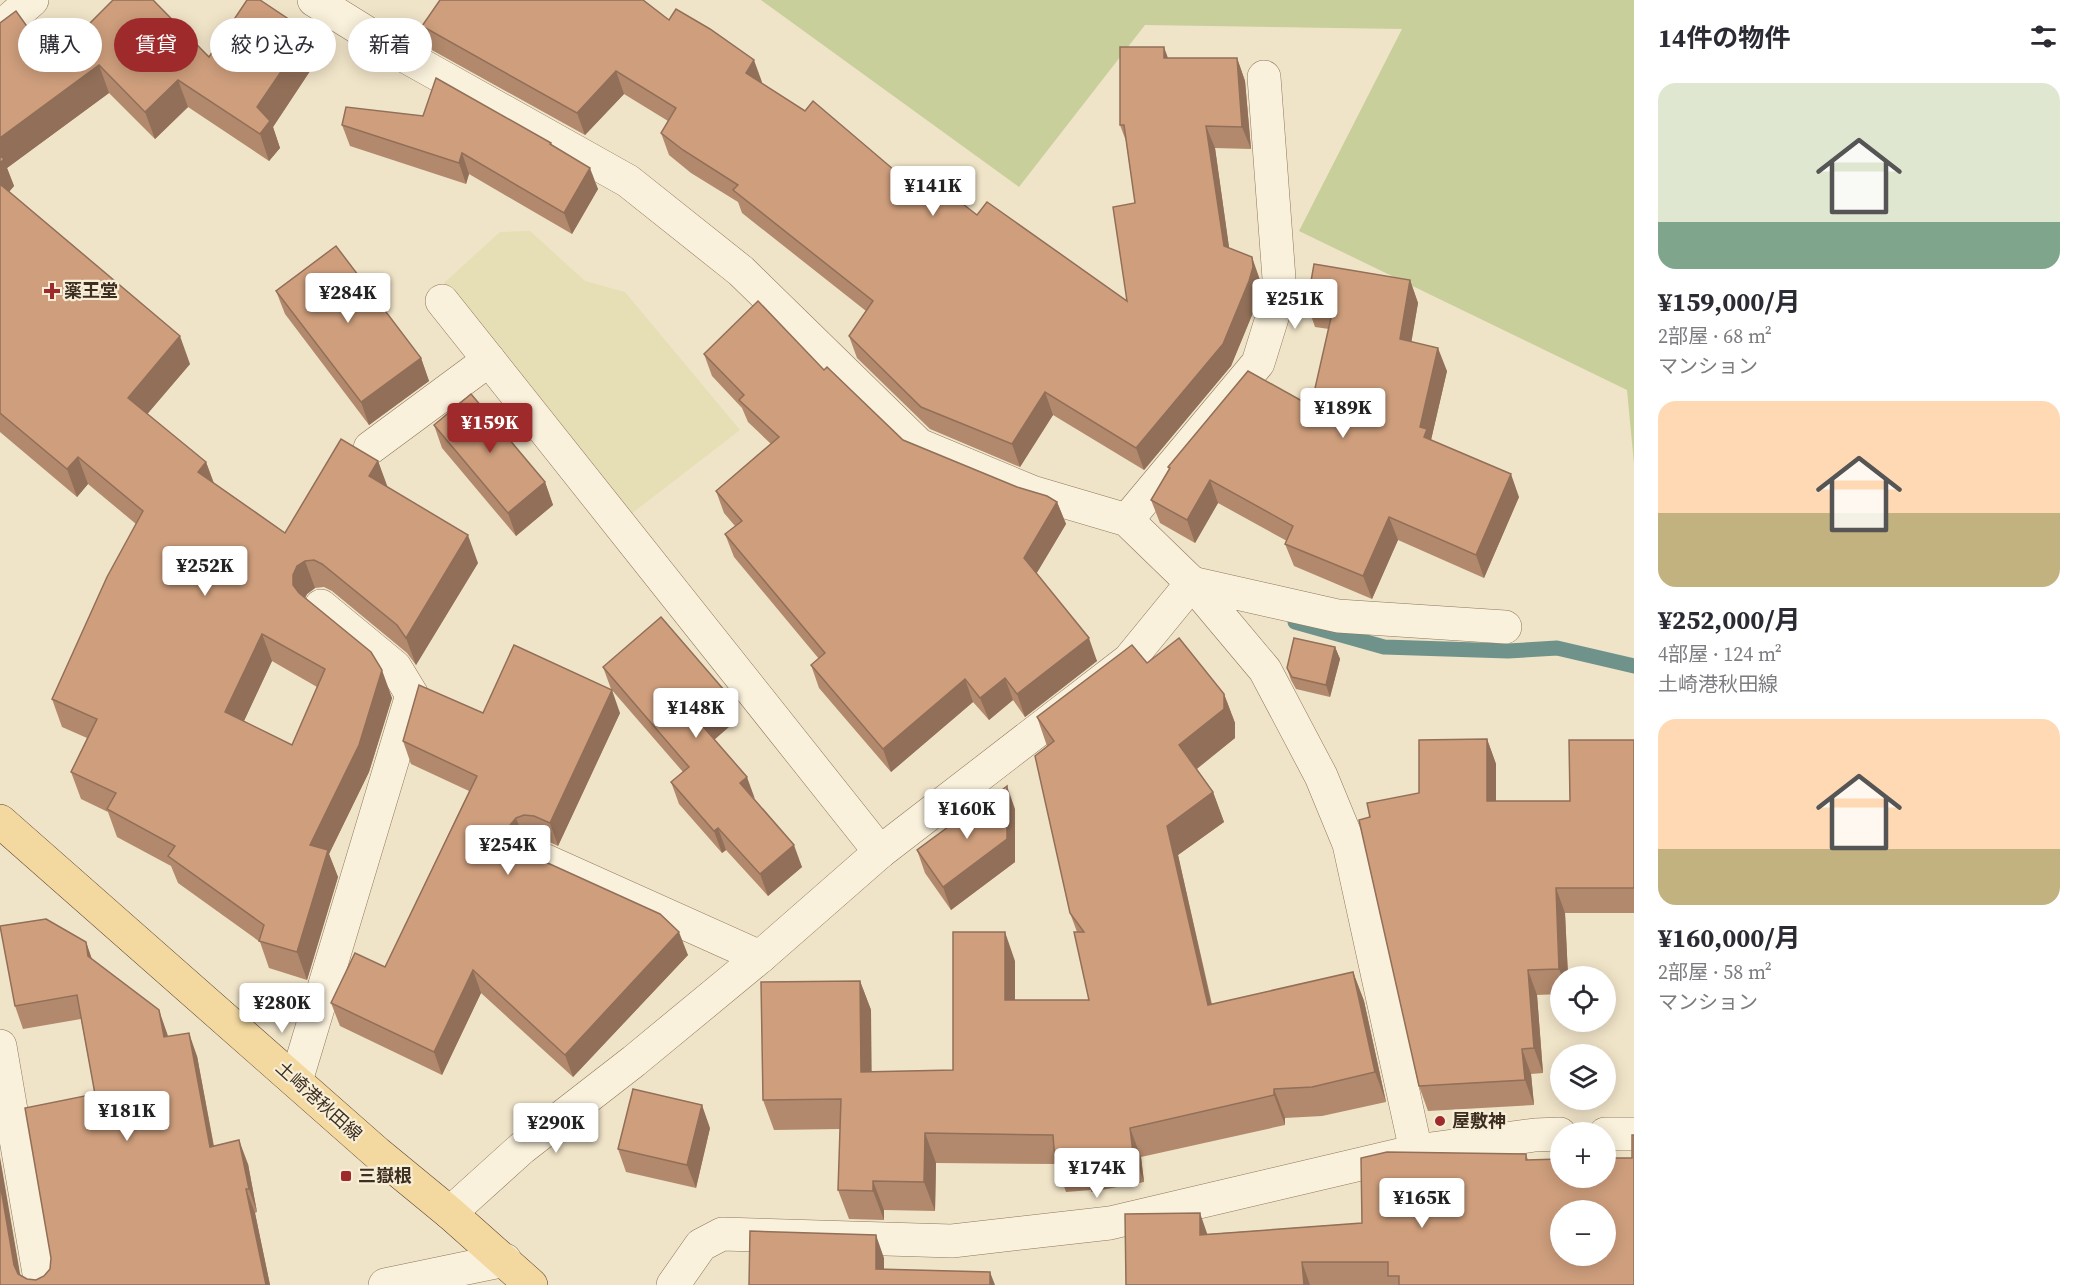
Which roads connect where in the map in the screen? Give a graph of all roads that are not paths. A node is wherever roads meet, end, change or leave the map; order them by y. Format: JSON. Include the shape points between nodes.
{"nodes":[{"id":1,"x":32,"y":0,"type":"edge"},
{"id":2,"x":314,"y":0,"type":"edge"},
{"id":3,"x":0,"y":27,"type":"edge"},
{"id":4,"x":1264,"y":77,"type":"dead end"},
{"id":5,"x":442,"y":301,"type":"dead end"},
{"id":6,"x":489,"y":360,"type":"junction"},
{"id":7,"x":370,"y":448,"type":"dead end"},
{"id":8,"x":1127,"y":520,"type":"junction"},
{"id":9,"x":1192,"y":583,"type":"junction"},
{"id":10,"x":321,"y":606,"type":"dead end"},
{"id":11,"x":1505,"y":627,"type":"dead end"},
{"id":12,"x":0,"y":820,"type":"edge"},
{"id":13,"x":880,"y":852,"type":"junction"},
{"id":14,"x":535,"y":856,"type":"edge"},
{"id":15,"x":760,"y":957,"type":"junction"},
{"id":16,"x":0,"y":1046,"type":"edge"},
{"id":17,"x":296,"y":1081,"type":"junction"},
{"id":18,"x":1550,"y":1134,"type":"edge"},
{"id":19,"x":1616,"y":1134,"type":"edge"},
{"id":20,"x":1634,"y":1134,"type":"edge"},
{"id":21,"x":1416,"y":1151,"type":"junction"},
{"id":22,"x":450,"y":1213,"type":"junction"},
{"id":23,"x":505,"y":1260,"type":"junction"},
{"id":24,"x":41,"y":1285,"type":"edge"},
{"id":25,"x":385,"y":1285,"type":"edge"},
{"id":26,"x":531,"y":1285,"type":"edge"},
{"id":27,"x":673,"y":1285,"type":"edge"}],
"edges":[{"from":1,"to":3,"type":"street"},
{"from":2,"to":8,"type":"street","via":[[396,51],[628,181],[741,271],[920,445],[1032,492]]},
{"from":4,"to":8,"type":"street","via":[[1280,292],[1258,363]]},
{"from":5,"to":6,"type":"street"},
{"from":6,"to":7,"type":"street"},
{"from":6,"to":13,"type":"street"},
{"from":8,"to":9,"type":"street"},
{"from":9,"to":11,"type":"street","via":[[1338,616]]},
{"from":9,"to":13,"type":"street","via":[[1129,660]]},
{"from":9,"to":21,"type":"street","via":[[1265,670],[1321,776],[1349,844]]},
{"from":10,"to":17,"type":"street","via":[[395,667],[412,695]]},
{"from":12,"to":17,"type":"main road","name":"土崎港秋田線"},
{"from":13,"to":15,"type":"street"},
{"from":14,"to":15,"type":"street"},
{"from":15,"to":22,"type":"street","via":[[522,1148]]},
{"from":16,"to":24,"type":"street"},
{"from":17,"to":22,"type":"main road","name":"土崎港秋田線"},
{"from":18,"to":21,"type":"street"},
{"from":19,"to":20,"type":"street"},
{"from":21,"to":27,"type":"street","via":[[1110,1223],[952,1241],[723,1234],[701,1245]]},
{"from":22,"to":23,"type":"main road","name":"土崎港秋田線"},
{"from":23,"to":25,"type":"street"},
{"from":23,"to":26,"type":"main road","name":"土崎港秋田線"}]}
